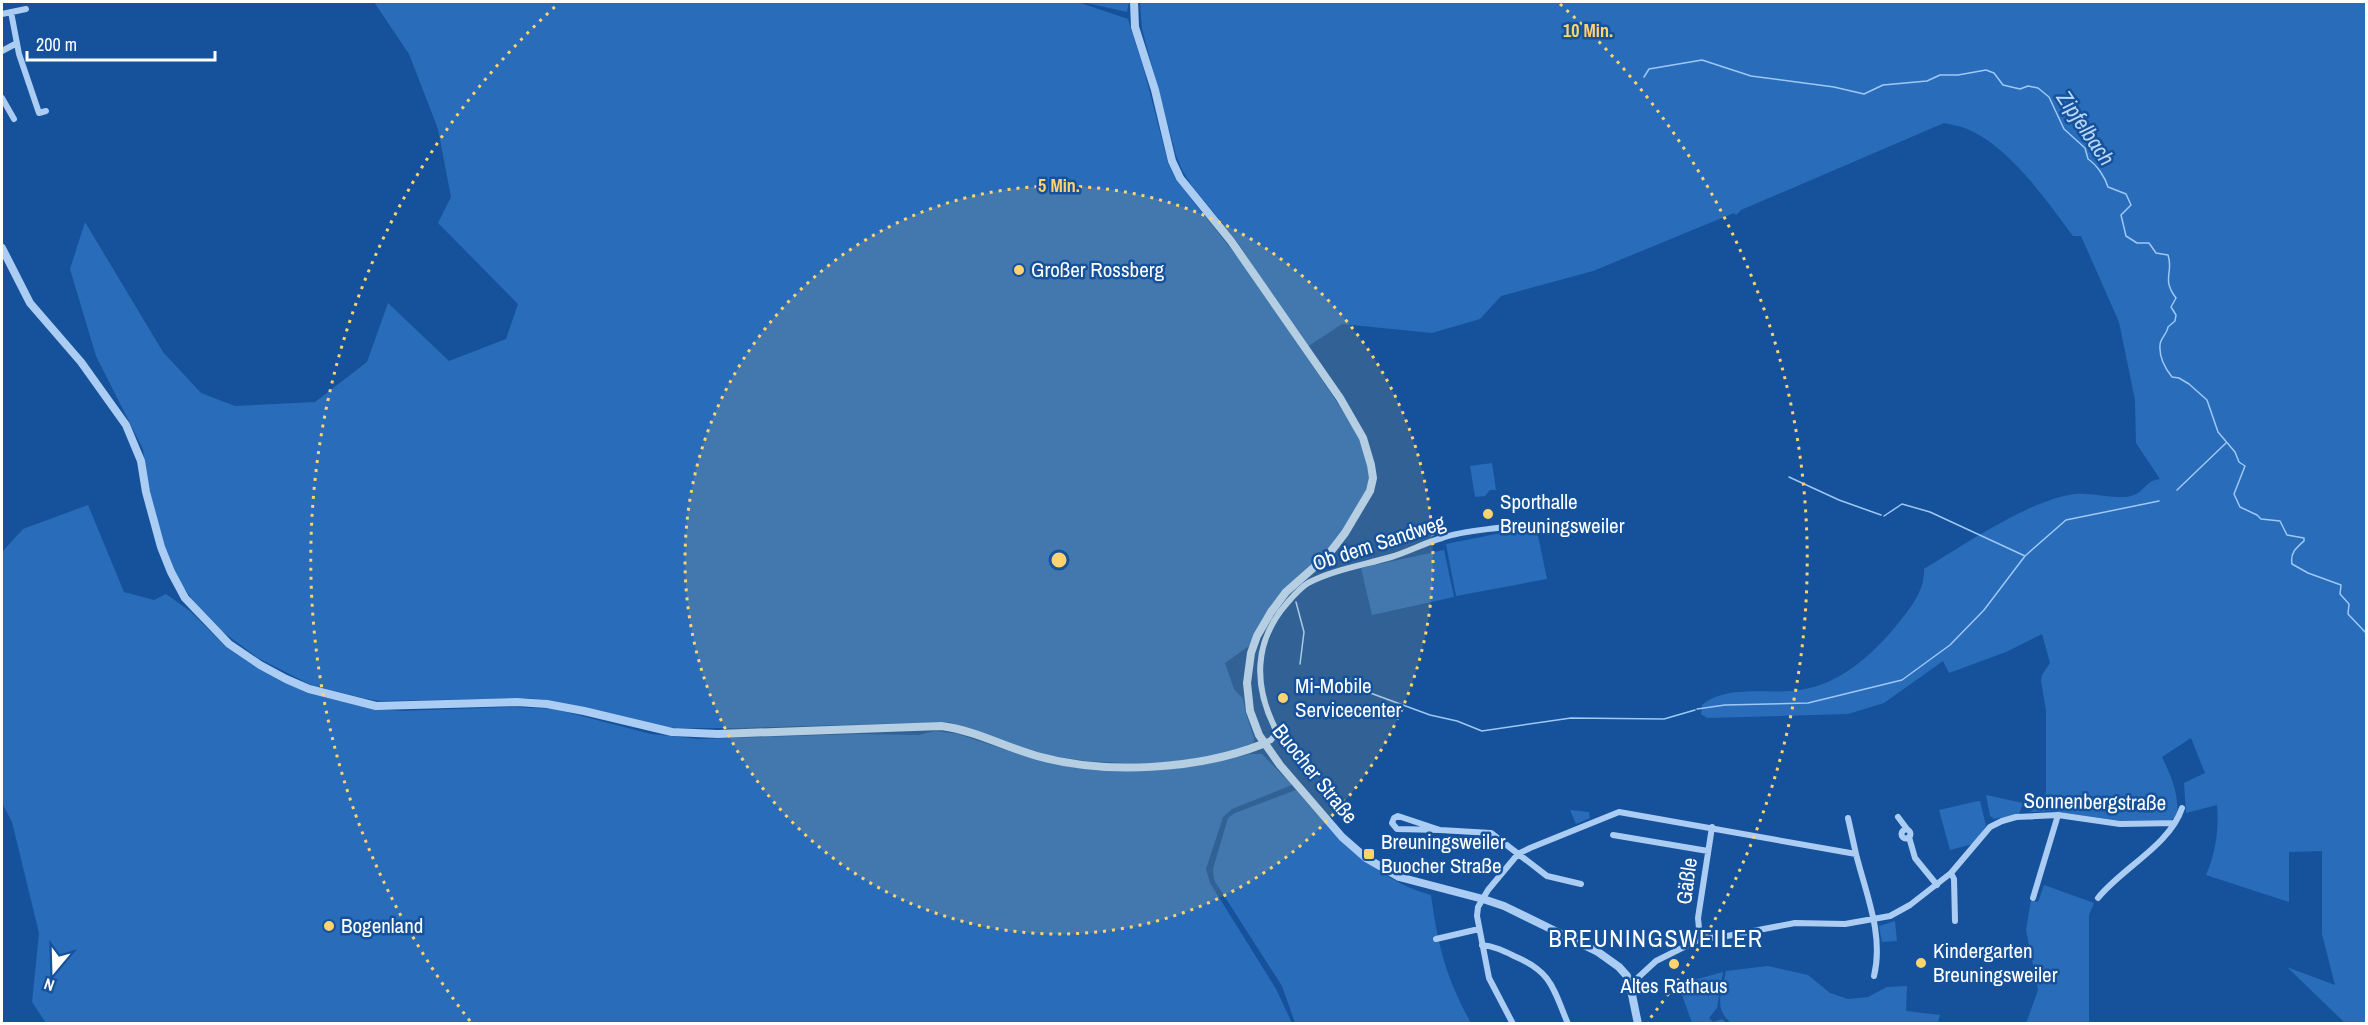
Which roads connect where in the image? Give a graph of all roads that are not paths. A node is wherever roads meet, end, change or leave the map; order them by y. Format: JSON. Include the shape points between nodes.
{"nodes":[{"id":1,"x":1134,"y":2,"type":"edge"},
{"id":2,"x":26,"y":9,"type":"dead end"},
{"id":3,"x":11,"y":12,"type":"junction"},
{"id":4,"x":2,"y":14,"type":"edge"},
{"id":5,"x":17,"y":44,"type":"junction"},
{"id":6,"x":2,"y":51,"type":"edge"},
{"id":7,"x":2,"y":98,"type":"edge"},
{"id":8,"x":46,"y":111,"type":"dead end"},
{"id":9,"x":14,"y":118,"type":"dead end"},
{"id":10,"x":2,"y":248,"type":"edge"},
{"id":11,"x":1504,"y":526,"type":"dead end"},
{"id":12,"x":1263,"y":744,"type":"junction"},
{"id":13,"x":2182,"y":808,"type":"dead end"},
{"id":14,"x":2058,"y":815,"type":"junction"},
{"id":15,"x":1898,"y":817,"type":"dead end"},
{"id":16,"x":1848,"y":818,"type":"dead end"},
{"id":17,"x":2174,"y":823,"type":"junction"},
{"id":18,"x":1712,"y":827,"type":"junction"},
{"id":19,"x":1440,"y":830,"type":"junction"},
{"id":20,"x":1614,"y":835,"type":"dead end"},
{"id":21,"x":1707,"y":851,"type":"junction"},
{"id":22,"x":1518,"y":854,"type":"junction"},
{"id":23,"x":1856,"y":854,"type":"junction"},
{"id":24,"x":1951,"y":873,"type":"junction"},
{"id":25,"x":1581,"y":884,"type":"dead end"},
{"id":26,"x":1937,"y":885,"type":"junction"},
{"id":27,"x":2033,"y":898,"type":"dead end"},
{"id":28,"x":2098,"y":898,"type":"dead end"},
{"id":29,"x":1483,"y":899,"type":"junction"},
{"id":30,"x":1875,"y":921,"type":"junction"},
{"id":31,"x":1955,"y":921,"type":"dead end"},
{"id":32,"x":1479,"y":929,"type":"junction"},
{"id":33,"x":1436,"y":939,"type":"dead end"},
{"id":34,"x":1700,"y":939,"type":"junction"},
{"id":35,"x":1482,"y":945,"type":"junction"},
{"id":36,"x":1874,"y":976,"type":"dead end"},
{"id":37,"x":1630,"y":985,"type":"junction"},
{"id":38,"x":1513,"y":1023,"type":"edge"},
{"id":39,"x":1568,"y":1023,"type":"edge"},
{"id":40,"x":1638,"y":1023,"type":"edge"}],
"edges":[{"from":1,"to":12,"type":"street","name":"Buocher Straße","via":[[1135,27],[1180,178],[1231,241],[1340,398],[1362,438],[1371,465],[1370,491],[1345,533],[1328,555],[1286,592],[1263,623],[1251,653],[1248,693],[1254,725]]},
{"from":2,"to":3,"type":"street"},
{"from":3,"to":4,"type":"street"},
{"from":3,"to":5,"type":"street"},
{"from":5,"to":6,"type":"street"},
{"from":5,"to":8,"type":"street","via":[[39,113]]},
{"from":7,"to":9,"type":"street"},
{"from":10,"to":12,"type":"street","via":[[30,303],[97,382],[126,424],[136,448],[161,547],[185,598],[229,644],[260,665],[309,689],[376,706],[547,704],[656,730],[697,734],[941,726],[1039,756],[1100,765],[1194,764]]},
{"from":11,"to":12,"type":"street","name":"Ob dem Sandweg","via":[[1442,537],[1304,586],[1281,610],[1261,650],[1260,673],[1267,710],[1277,732]]},
{"from":12,"to":29,"type":"street","name":"Buocher Straße","via":[[1342,837],[1366,858],[1399,877]]},
{"from":13,"to":17,"type":"street","name":"Sonnenbergstraße"},
{"from":14,"to":17,"type":"street","name":"Sonnenbergstraße","via":[[2120,824]]},
{"from":14,"to":24,"type":"street","name":"Sonnenbergstraße","via":[[2016,817],[1990,826]]},
{"from":14,"to":27,"type":"street"},
{"from":15,"to":26,"type":"street","via":[[1911,832],[1915,858]]},
{"from":16,"to":23,"type":"street"},
{"from":17,"to":28,"type":"street","via":[[2155,847]]},
{"from":18,"to":21,"type":"street","name":"Gäßle"},
{"from":18,"to":22,"type":"street","via":[[1616,812]]},
{"from":18,"to":23,"type":"street"},
{"from":19,"to":19,"type":"street","via":[[1401,816],[1392,820],[1397,829]]},
{"from":19,"to":22,"type":"street","via":[[1491,833]]},
{"from":20,"to":21,"type":"street"},
{"from":21,"to":34,"type":"street","name":"Gäßle","via":[[1698,918]]},
{"from":22,"to":25,"type":"street","via":[[1547,876]]},
{"from":22,"to":29,"type":"street"},
{"from":23,"to":30,"type":"street"},
{"from":24,"to":26,"type":"street","name":"Sonnenbergstraße"},
{"from":24,"to":31,"type":"street"},
{"from":26,"to":30,"type":"street","name":"Sonnenbergstraße","via":[[1899,912]]},
{"from":29,"to":32,"type":"street","via":[[1478,907]]},
{"from":29,"to":37,"type":"street","name":"Buocher Straße","via":[[1598,952],[1623,971]]},
{"from":30,"to":34,"type":"street","name":"Sonnenbergstraße","via":[[1795,923]]},
{"from":30,"to":36,"type":"street","via":[[1878,945]]},
{"from":32,"to":33,"type":"street"},
{"from":32,"to":35,"type":"street"},
{"from":34,"to":37,"type":"street","name":"Sonnenbergstraße","via":[[1656,961]]},
{"from":35,"to":38,"type":"street","via":[[1489,978]]},
{"from":35,"to":39,"type":"street","via":[[1541,970]]},
{"from":37,"to":40,"type":"street"}]}
